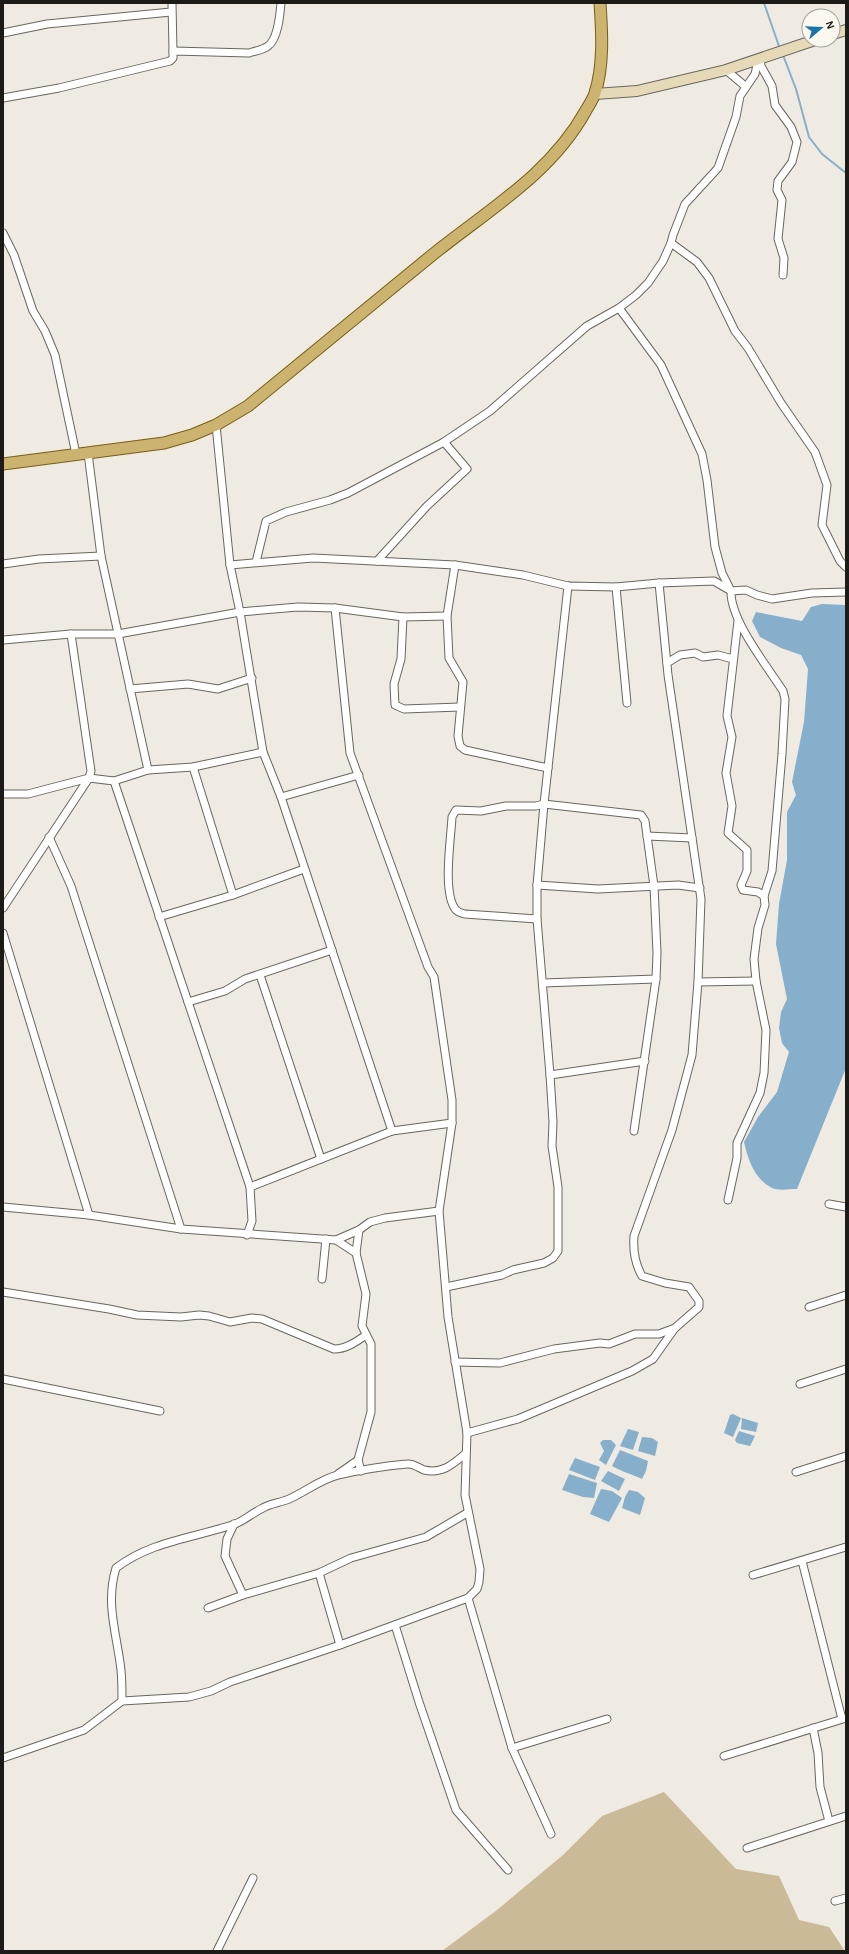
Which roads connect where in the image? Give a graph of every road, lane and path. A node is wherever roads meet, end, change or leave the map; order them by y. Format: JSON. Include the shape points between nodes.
{"nodes":[{"id":1,"x":172,"y":3,"type":"edge"},
{"id":2,"x":281,"y":3,"type":"edge"},
{"id":3,"x":600,"y":3,"type":"edge"},
{"id":4,"x":171,"y":12,"type":"junction"},
{"id":5,"x":3,"y":33,"type":"edge"},
{"id":6,"x":801,"y":44,"type":"edge"},
{"id":7,"x":173,"y":51,"type":"junction"},
{"id":8,"x":757,"y":60,"type":"junction"},
{"id":9,"x":726,"y":70,"type":"junction"},
{"id":10,"x":745,"y":86,"type":"junction"},
{"id":11,"x":594,"y":94,"type":"junction"},
{"id":12,"x":3,"y":98,"type":"edge"},
{"id":13,"x":3,"y":233,"type":"edge"},
{"id":14,"x":671,"y":243,"type":"junction"},
{"id":15,"x":783,"y":274,"type":"dead end"},
{"id":16,"x":619,"y":308,"type":"junction"},
{"id":17,"x":216,"y":425,"type":"junction"},
{"id":18,"x":444,"y":442,"type":"junction"},
{"id":19,"x":88,"y":453,"type":"junction"},
{"id":20,"x":76,"y":454,"type":"junction"},
{"id":21,"x":3,"y":464,"type":"edge"},
{"id":22,"x":101,"y":556,"type":"junction"},
{"id":23,"x":377,"y":561,"type":"junction"},
{"id":24,"x":256,"y":562,"type":"junction"},
{"id":25,"x":3,"y":564,"type":"edge"},
{"id":26,"x":230,"y":565,"type":"junction"},
{"id":27,"x":455,"y":565,"type":"junction"},
{"id":28,"x":846,"y":567,"type":"edge"},
{"id":29,"x":659,"y":583,"type":"junction"},
{"id":30,"x":568,"y":586,"type":"junction"},
{"id":31,"x":616,"y":588,"type":"junction"},
{"id":32,"x":730,"y":591,"type":"junction"},
{"id":33,"x":846,"y":592,"type":"edge"},
{"id":34,"x":335,"y":608,"type":"junction"},
{"id":35,"x":240,"y":612,"type":"junction"},
{"id":36,"x":447,"y":616,"type":"junction"},
{"id":37,"x":403,"y":617,"type":"junction"},
{"id":38,"x":738,"y":621,"type":"junction"},
{"id":39,"x":71,"y":634,"type":"junction"},
{"id":40,"x":118,"y":634,"type":"junction"},
{"id":41,"x":3,"y":640,"type":"edge"},
{"id":42,"x":733,"y":660,"type":"junction"},
{"id":43,"x":667,"y":663,"type":"junction"},
{"id":44,"x":252,"y":678,"type":"junction"},
{"id":45,"x":130,"y":689,"type":"junction"},
{"id":46,"x":627,"y":703,"type":"dead end"},
{"id":47,"x":460,"y":707,"type":"junction"},
{"id":48,"x":263,"y":752,"type":"junction"},
{"id":49,"x":193,"y":767,"type":"junction"},
{"id":50,"x":548,"y":768,"type":"junction"},
{"id":51,"x":148,"y":770,"type":"junction"},
{"id":52,"x":359,"y":775,"type":"junction"},
{"id":53,"x":89,"y":778,"type":"junction"},
{"id":54,"x":114,"y":781,"type":"junction"},
{"id":55,"x":3,"y":794,"type":"edge"},
{"id":56,"x":281,"y":797,"type":"junction"},
{"id":57,"x":544,"y":804,"type":"junction"},
{"id":58,"x":647,"y":836,"type":"junction"},
{"id":59,"x":49,"y":837,"type":"junction"},
{"id":60,"x":692,"y":838,"type":"junction"},
{"id":61,"x":304,"y":869,"type":"junction"},
{"id":62,"x":537,"y":884,"type":"junction"},
{"id":63,"x":654,"y":886,"type":"junction"},
{"id":64,"x":700,"y":888,"type":"junction"},
{"id":65,"x":233,"y":895,"type":"junction"},
{"id":66,"x":764,"y":896,"type":"junction"},
{"id":67,"x":3,"y":908,"type":"edge"},
{"id":68,"x":159,"y":917,"type":"junction"},
{"id":69,"x":537,"y":919,"type":"junction"},
{"id":70,"x":3,"y":933,"type":"edge"},
{"id":71,"x":332,"y":950,"type":"junction"},
{"id":72,"x":260,"y":975,"type":"junction"},
{"id":73,"x":656,"y":979,"type":"junction"},
{"id":74,"x":756,"y":981,"type":"junction"},
{"id":75,"x":698,"y":982,"type":"junction"},
{"id":76,"x":543,"y":983,"type":"junction"},
{"id":77,"x":188,"y":1002,"type":"junction"},
{"id":78,"x":645,"y":1061,"type":"junction"},
{"id":79,"x":550,"y":1075,"type":"junction"},
{"id":80,"x":452,"y":1123,"type":"junction"},
{"id":81,"x":392,"y":1131,"type":"junction"},
{"id":82,"x":634,"y":1131,"type":"dead end"},
{"id":83,"x":321,"y":1159,"type":"junction"},
{"id":84,"x":250,"y":1187,"type":"junction"},
{"id":85,"x":728,"y":1200,"type":"dead end"},
{"id":86,"x":829,"y":1204,"type":"dead end"},
{"id":87,"x":3,"y":1207,"type":"edge"},
{"id":88,"x":846,"y":1207,"type":"edge"},
{"id":89,"x":439,"y":1211,"type":"junction"},
{"id":90,"x":90,"y":1215,"type":"junction"},
{"id":91,"x":181,"y":1229,"type":"junction"},
{"id":92,"x":359,"y":1230,"type":"junction"},
{"id":93,"x":247,"y":1235,"type":"junction"},
{"id":94,"x":326,"y":1239,"type":"junction"},
{"id":95,"x":336,"y":1240,"type":"junction"},
{"id":96,"x":356,"y":1254,"type":"junction"},
{"id":97,"x":322,"y":1279,"type":"dead end"},
{"id":98,"x":446,"y":1287,"type":"junction"},
{"id":99,"x":3,"y":1292,"type":"edge"},
{"id":100,"x":846,"y":1295,"type":"edge"},
{"id":101,"x":810,"y":1307,"type":"dead end"},
{"id":102,"x":675,"y":1328,"type":"junction"},
{"id":103,"x":366,"y":1335,"type":"junction"},
{"id":104,"x":455,"y":1362,"type":"junction"},
{"id":105,"x":846,"y":1369,"type":"edge"},
{"id":106,"x":3,"y":1378,"type":"edge"},
{"id":107,"x":800,"y":1384,"type":"dead end"},
{"id":108,"x":160,"y":1411,"type":"dead end"},
{"id":109,"x":467,"y":1433,"type":"junction"},
{"id":110,"x":465,"y":1454,"type":"junction"},
{"id":111,"x":846,"y":1456,"type":"edge"},
{"id":112,"x":358,"y":1460,"type":"junction"},
{"id":113,"x":361,"y":1471,"type":"junction"},
{"id":114,"x":796,"y":1472,"type":"dead end"},
{"id":115,"x":336,"y":1475,"type":"junction"},
{"id":116,"x":467,"y":1513,"type":"junction"},
{"id":117,"x":234,"y":1524,"type":"junction"},
{"id":118,"x":846,"y":1547,"type":"edge"},
{"id":119,"x":802,"y":1561,"type":"junction"},
{"id":120,"x":319,"y":1573,"type":"junction"},
{"id":121,"x":753,"y":1575,"type":"dead end"},
{"id":122,"x":243,"y":1595,"type":"junction"},
{"id":123,"x":468,"y":1598,"type":"junction"},
{"id":124,"x":208,"y":1608,"type":"dead end"},
{"id":125,"x":395,"y":1625,"type":"junction"},
{"id":126,"x":340,"y":1646,"type":"junction"},
{"id":127,"x":122,"y":1701,"type":"junction"},
{"id":128,"x":844,"y":1718,"type":"edge"},
{"id":129,"x":607,"y":1719,"type":"dead end"},
{"id":130,"x":813,"y":1728,"type":"junction"},
{"id":131,"x":512,"y":1748,"type":"junction"},
{"id":132,"x":724,"y":1756,"type":"dead end"},
{"id":133,"x":3,"y":1758,"type":"edge"},
{"id":134,"x":846,"y":1816,"type":"edge"},
{"id":135,"x":829,"y":1821,"type":"junction"},
{"id":136,"x":551,"y":1834,"type":"dead end"},
{"id":137,"x":747,"y":1848,"type":"dead end"},
{"id":138,"x":508,"y":1870,"type":"dead end"},
{"id":139,"x":253,"y":1878,"type":"dead end"},
{"id":140,"x":846,"y":1898,"type":"edge"},
{"id":141,"x":835,"y":1901,"type":"dead end"},
{"id":142,"x":217,"y":1951,"type":"edge"}],
"edges":[{"from":1,"to":4,"type":"street"},
{"from":2,"to":7,"type":"street","via":[[275,36],[269,46],[249,53]]},
{"from":3,"to":11,"type":"main road","via":[[601,57]]},
{"from":4,"to":5,"type":"street","via":[[47,24]]},
{"from":4,"to":7,"type":"street"},
{"from":6,"to":8,"type":"street"},
{"from":7,"to":12,"type":"street","via":[[170,62],[59,88]]},
{"from":8,"to":9,"type":"street"},
{"from":8,"to":10,"type":"street","via":[[755,74]]},
{"from":8,"to":15,"type":"street","via":[[772,86],[775,104],[791,127],[797,142],[792,162],[778,181],[777,190],[782,200],[778,239],[784,258]]},
{"from":9,"to":10,"type":"street"},
{"from":9,"to":11,"type":"street","via":[[637,91]]},
{"from":10,"to":14,"type":"street","via":[[718,168],[685,204]]},
{"from":11,"to":17,"type":"main road","via":[[580,121],[562,146],[532,176],[248,406]]},
{"from":13,"to":20,"type":"street","via":[[14,255],[33,312],[45,331],[55,355]]},
{"from":14,"to":16,"type":"street","via":[[663,261],[648,283]]},
{"from":14,"to":28,"type":"street","via":[[697,262],[709,278],[735,330],[815,452],[827,485],[822,525],[840,561]]},
{"from":16,"to":18,"type":"street","via":[[587,326],[490,411]]},
{"from":16,"to":32,"type":"street","via":[[661,365],[702,454],[715,547]]},
{"from":17,"to":19,"type":"main road","via":[[164,443]]},
{"from":17,"to":26,"type":"street"},
{"from":18,"to":23,"type":"street","via":[[467,469],[427,506]]},
{"from":18,"to":24,"type":"street","via":[[348,493],[286,512],[266,521]]},
{"from":19,"to":20,"type":"main road"},
{"from":19,"to":22,"type":"street"},
{"from":20,"to":21,"type":"main road"},
{"from":22,"to":25,"type":"street","via":[[39,559]]},
{"from":22,"to":40,"type":"street"},
{"from":23,"to":24,"type":"street","via":[[313,558]]},
{"from":23,"to":27,"type":"street"},
{"from":24,"to":26,"type":"street"},
{"from":26,"to":35,"type":"street"},
{"from":27,"to":30,"type":"street","via":[[523,575]]},
{"from":27,"to":36,"type":"street"},
{"from":29,"to":31,"type":"street"},
{"from":29,"to":32,"type":"street","via":[[714,581]]},
{"from":29,"to":43,"type":"street"},
{"from":30,"to":31,"type":"street"},
{"from":30,"to":50,"type":"street"},
{"from":31,"to":46,"type":"street"},
{"from":32,"to":33,"type":"street","via":[[746,590],[772,599],[812,593]]},
{"from":32,"to":38,"type":"street"},
{"from":34,"to":35,"type":"street","via":[[298,607]]},
{"from":34,"to":37,"type":"street"},
{"from":34,"to":52,"type":"street","via":[[350,754]]},
{"from":35,"to":40,"type":"street"},
{"from":35,"to":44,"type":"street"},
{"from":36,"to":37,"type":"street"},
{"from":36,"to":47,"type":"street","via":[[449,658],[463,682]]},
{"from":37,"to":47,"type":"street","via":[[401,659],[394,684],[395,705],[404,709]]},
{"from":38,"to":42,"type":"street"},
{"from":38,"to":66,"type":"street","via":[[783,691],[784,699],[782,754],[772,863]]},
{"from":39,"to":40,"type":"street"},
{"from":39,"to":41,"type":"street"},
{"from":39,"to":53,"type":"street","via":[[91,771]]},
{"from":40,"to":45,"type":"street"},
{"from":42,"to":43,"type":"street","via":[[718,655],[703,657],[695,653],[680,654]]},
{"from":42,"to":66,"type":"street","via":[[727,716],[732,737],[726,773],[732,806],[728,833],[747,850],[747,871],[741,885],[743,890],[758,892]]},
{"from":43,"to":60,"type":"street"},
{"from":44,"to":45,"type":"street","via":[[218,689],[188,684]]},
{"from":44,"to":48,"type":"street"},
{"from":45,"to":51,"type":"street"},
{"from":47,"to":50,"type":"street","via":[[458,736],[460,746],[465,750]]},
{"from":48,"to":49,"type":"street"},
{"from":48,"to":56,"type":"street"},
{"from":49,"to":51,"type":"street"},
{"from":49,"to":65,"type":"street"},
{"from":50,"to":57,"type":"street"},
{"from":51,"to":54,"type":"street"},
{"from":52,"to":56,"type":"street"},
{"from":52,"to":80,"type":"street","via":[[391,870],[434,977],[452,1100]]},
{"from":53,"to":54,"type":"street"},
{"from":53,"to":55,"type":"street","via":[[28,794]]},
{"from":53,"to":59,"type":"street"},
{"from":54,"to":68,"type":"street"},
{"from":56,"to":61,"type":"street"},
{"from":57,"to":58,"type":"street","via":[[641,815],[645,821]]},
{"from":57,"to":62,"type":"street"},
{"from":57,"to":69,"type":"street","via":[[506,806],[481,811],[456,810],[452,817],[449,886],[455,909],[465,914]]},
{"from":58,"to":60,"type":"street"},
{"from":58,"to":63,"type":"street"},
{"from":59,"to":67,"type":"street"},
{"from":59,"to":91,"type":"street","via":[[71,886]]},
{"from":60,"to":64,"type":"street"},
{"from":61,"to":65,"type":"street"},
{"from":61,"to":71,"type":"street"},
{"from":62,"to":63,"type":"street","via":[[598,889]]},
{"from":62,"to":69,"type":"street"},
{"from":63,"to":64,"type":"street","via":[[678,885]]},
{"from":63,"to":73,"type":"street"},
{"from":64,"to":75,"type":"street"},
{"from":65,"to":68,"type":"street"},
{"from":66,"to":74,"type":"street","via":[[765,905],[758,928],[754,959]]},
{"from":68,"to":77,"type":"street"},
{"from":69,"to":76,"type":"street"},
{"from":70,"to":90,"type":"street"},
{"from":71,"to":72,"type":"street"},
{"from":71,"to":81,"type":"street"},
{"from":72,"to":77,"type":"street","via":[[245,979],[225,991]]},
{"from":72,"to":83,"type":"street"},
{"from":73,"to":76,"type":"street"},
{"from":73,"to":78,"type":"street"},
{"from":74,"to":75,"type":"street"},
{"from":74,"to":85,"type":"street","via":[[766,1030],[764,1073],[760,1093],[737,1143],[737,1158]]},
{"from":75,"to":102,"type":"street","via":[[692,1055],[672,1130],[634,1236],[638,1268],[642,1276],[689,1287],[699,1301],[698,1307]]},
{"from":76,"to":79,"type":"street"},
{"from":77,"to":84,"type":"street"},
{"from":78,"to":79,"type":"street"},
{"from":78,"to":82,"type":"street"},
{"from":79,"to":98,"type":"street","via":[[552,1146],[558,1187],[558,1251],[553,1258],[544,1263]]},
{"from":80,"to":81,"type":"street"},
{"from":80,"to":89,"type":"street"},
{"from":81,"to":83,"type":"street"},
{"from":83,"to":84,"type":"street"},
{"from":84,"to":93,"type":"street","via":[[252,1221]]},
{"from":86,"to":88,"type":"street"},
{"from":87,"to":90,"type":"street"},
{"from":89,"to":92,"type":"street","via":[[386,1218],[370,1222]]},
{"from":89,"to":98,"type":"street"},
{"from":90,"to":91,"type":"street"},
{"from":91,"to":93,"type":"street"},
{"from":92,"to":95,"type":"street"},
{"from":92,"to":96,"type":"street"},
{"from":93,"to":94,"type":"street"},
{"from":94,"to":95,"type":"street"},
{"from":94,"to":97,"type":"street"},
{"from":95,"to":96,"type":"street"},
{"from":96,"to":103,"type":"street","via":[[366,1294],[362,1326]]},
{"from":98,"to":104,"type":"street"},
{"from":99,"to":103,"type":"street","via":[[137,1315],[199,1315],[230,1322],[262,1319],[334,1349],[341,1349]]},
{"from":100,"to":101,"type":"street"},
{"from":102,"to":104,"type":"street","via":[[659,1334],[635,1334],[609,1344],[554,1350],[500,1363]]},
{"from":102,"to":109,"type":"street","via":[[653,1359],[632,1372],[518,1419]]},
{"from":103,"to":112,"type":"street","via":[[371,1344],[371,1412]]},
{"from":104,"to":109,"type":"street"},
{"from":105,"to":107,"type":"street"},
{"from":106,"to":108,"type":"street"},
{"from":109,"to":110,"type":"street"},
{"from":110,"to":113,"type":"street","via":[[450,1467],[439,1471],[424,1470],[409,1463]]},
{"from":110,"to":116,"type":"street"},
{"from":111,"to":114,"type":"street"},
{"from":112,"to":113,"type":"street"},
{"from":112,"to":115,"type":"street"},
{"from":113,"to":115,"type":"street"},
{"from":115,"to":117,"type":"street","via":[[288,1500],[274,1502]]},
{"from":116,"to":120,"type":"street","via":[[426,1537],[351,1558]]},
{"from":116,"to":123,"type":"street","via":[[480,1569],[477,1589]]},
{"from":117,"to":122,"type":"street","via":[[227,1539],[225,1556]]},
{"from":117,"to":127,"type":"street","via":[[166,1542],[136,1555],[116,1568],[111,1596],[111,1616],[121,1671]]},
{"from":118,"to":119,"type":"street"},
{"from":119,"to":121,"type":"street"},
{"from":119,"to":128,"type":"street"},
{"from":120,"to":122,"type":"street"},
{"from":120,"to":126,"type":"street"},
{"from":122,"to":124,"type":"street"},
{"from":123,"to":125,"type":"street"},
{"from":123,"to":131,"type":"street"},
{"from":125,"to":126,"type":"street"},
{"from":125,"to":138,"type":"street","via":[[456,1810]]},
{"from":126,"to":127,"type":"street","via":[[189,1697]]},
{"from":127,"to":133,"type":"street","via":[[84,1730]]},
{"from":128,"to":130,"type":"street"},
{"from":129,"to":131,"type":"street"},
{"from":130,"to":132,"type":"street"},
{"from":130,"to":135,"type":"street","via":[[818,1753],[820,1787]]},
{"from":131,"to":136,"type":"street"},
{"from":134,"to":135,"type":"street"},
{"from":135,"to":137,"type":"street"},
{"from":139,"to":142,"type":"street"},
{"from":140,"to":141,"type":"street"}]}
